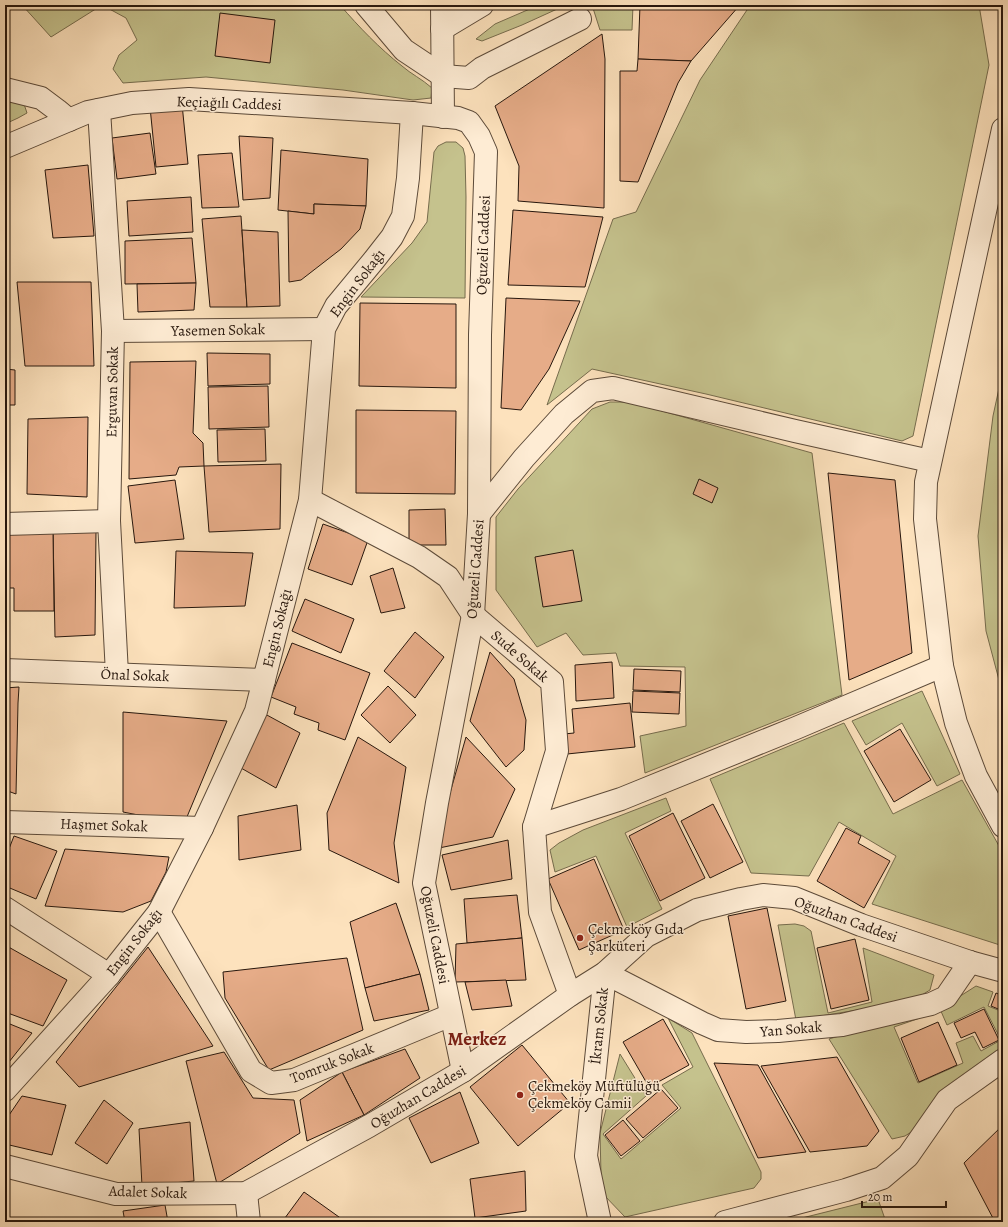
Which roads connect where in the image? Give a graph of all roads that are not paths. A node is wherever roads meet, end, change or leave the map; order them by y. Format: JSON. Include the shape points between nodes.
{"nodes":[{"id":1,"x":366,"y":5,"type":"edge"},
{"id":2,"x":442,"y":5,"type":"edge"},
{"id":3,"x":482,"y":5,"type":"edge"},
{"id":4,"x":580,"y":19,"type":"dead end"},
{"id":5,"x":442,"y":29,"type":"junction"},
{"id":6,"x":443,"y":76,"type":"junction"},
{"id":7,"x":5,"y":89,"type":"edge"},
{"id":8,"x":99,"y":110,"type":"junction"},
{"id":9,"x":412,"y":113,"type":"junction"},
{"id":10,"x":443,"y":117,"type":"junction"},
{"id":11,"x":69,"y":120,"type":"junction"},
{"id":12,"x":1003,"y":129,"type":"edge"},
{"id":13,"x":5,"y":147,"type":"edge"},
{"id":14,"x":324,"y":329,"type":"junction"},
{"id":15,"x":113,"y":331,"type":"junction"},
{"id":16,"x":930,"y":461,"type":"junction"},
{"id":17,"x":310,"y":500,"type":"junction"},
{"id":18,"x":479,"y":514,"type":"junction"},
{"id":19,"x":110,"y":521,"type":"junction"},
{"id":20,"x":5,"y":524,"type":"edge"},
{"id":21,"x":473,"y":615,"type":"junction"},
{"id":22,"x":942,"y":666,"type":"junction"},
{"id":23,"x":5,"y":670,"type":"edge"},
{"id":24,"x":118,"y":674,"type":"junction"},
{"id":25,"x":264,"y":680,"type":"junction"},
{"id":26,"x":5,"y":822,"type":"edge"},
{"id":27,"x":1003,"y":826,"type":"edge"},
{"id":28,"x":534,"y":827,"type":"junction"},
{"id":29,"x":202,"y":828,"type":"junction"},
{"id":30,"x":5,"y":908,"type":"edge"},
{"id":31,"x":159,"y":912,"type":"junction"},
{"id":32,"x":970,"y":962,"type":"junction"},
{"id":33,"x":1003,"y":972,"type":"edge"},
{"id":34,"x":604,"y":973,"type":"junction"},
{"id":35,"x":109,"y":975,"type":"junction"},
{"id":36,"x":570,"y":995,"type":"junction"},
{"id":37,"x":451,"y":1015,"type":"junction"},
{"id":38,"x":1003,"y":1060,"type":"edge"},
{"id":39,"x":463,"y":1071,"type":"junction"},
{"id":40,"x":5,"y":1090,"type":"edge"},
{"id":41,"x":5,"y":1166,"type":"edge"},
{"id":42,"x":246,"y":1193,"type":"junction"},
{"id":43,"x":250,"y":1222,"type":"edge"},
{"id":44,"x":600,"y":1222,"type":"edge"},
{"id":45,"x":725,"y":1222,"type":"edge"}],
"edges":[{"from":1,"to":6,"type":"street","via":[[404,50]]},
{"from":2,"to":5,"type":"street"},
{"from":3,"to":5,"type":"street"},
{"from":4,"to":6,"type":"street","via":[[482,68],[469,78]]},
{"from":5,"to":6,"type":"street"},
{"from":6,"to":10,"type":"street"},
{"from":7,"to":11,"type":"street","via":[[41,98]]},
{"from":8,"to":9,"type":"street","name":"Keçiağılı Caddesi","via":[[132,103],[189,99]]},
{"from":8,"to":11,"type":"street","name":"Keçiağılı Caddesi"},
{"from":8,"to":15,"type":"street","name":"Erguvan Sokak"},
{"from":9,"to":10,"type":"street","name":"Oğuzeli Caddesi"},
{"from":9,"to":14,"type":"street","name":"Engin Sokağı","via":[[403,216],[392,237],[336,306]]},
{"from":10,"to":18,"type":"street","name":"Oğuzeli Caddesi","via":[[470,122],[486,152],[480,335]]},
{"from":11,"to":13,"type":"street","name":"Keçiağılı Caddesi"},
{"from":12,"to":16,"type":"street"},
{"from":14,"to":15,"type":"street","name":"Yasemen Sokak"},
{"from":14,"to":17,"type":"street","name":"Engin Sokağı"},
{"from":15,"to":19,"type":"street","name":"Erguvan Sokak"},
{"from":16,"to":18,"type":"street","via":[[613,388],[592,391],[564,414]]},
{"from":16,"to":22,"type":"street","via":[[926,482],[925,519]]},
{"from":17,"to":21,"type":"street","name":"Sude Sokak","via":[[420,558],[448,577]]},
{"from":17,"to":25,"type":"street","name":"Engin Sokağı"},
{"from":18,"to":21,"type":"street","name":"Oğuzeli Caddesi"},
{"from":19,"to":20,"type":"street"},
{"from":19,"to":24,"type":"street","name":"Erguvan Sokak"},
{"from":21,"to":28,"type":"street","name":"Sude Sokak","via":[[552,682],[557,751]]},
{"from":21,"to":37,"type":"street","name":"Oğuzeli Caddesi","via":[[424,882]]},
{"from":22,"to":27,"type":"street","via":[[956,723],[976,776]]},
{"from":22,"to":28,"type":"street","via":[[621,799]]},
{"from":23,"to":24,"type":"street","name":"Önal Sokak"},
{"from":24,"to":25,"type":"street","name":"Önal Sokak"},
{"from":25,"to":29,"type":"street","name":"Engin Sokağı","via":[[256,711]]},
{"from":26,"to":29,"type":"street","name":"Haşmet Sokak"},
{"from":28,"to":36,"type":"street","name":"Sude Sokak","via":[[540,912]]},
{"from":29,"to":31,"type":"street","name":"Engin Sokağı"},
{"from":30,"to":35,"type":"street"},
{"from":31,"to":35,"type":"street","name":"Engin Sokağı"},
{"from":31,"to":37,"type":"street","name":"Tomruk Sokak","via":[[251,1071],[271,1083],[294,1080]]},
{"from":32,"to":33,"type":"street","name":"Oğuzhan Caddesi"},
{"from":32,"to":34,"type":"street","name":"Oğuzhan Caddesi","via":[[861,925],[794,898],[763,895],[697,910],[646,936]]},
{"from":32,"to":34,"type":"street","name":"Yan Sokak","via":[[946,997],[931,1004],[842,1025],[746,1032],[718,1030],[702,1024]]},
{"from":34,"to":36,"type":"street","name":"Oğuzhan Caddesi"},
{"from":34,"to":44,"type":"street","name":"İkram Sokak","via":[[586,1156]]},
{"from":35,"to":40,"type":"street","name":"Engin Sokağı"},
{"from":36,"to":39,"type":"street","name":"Oğuzhan Caddesi"},
{"from":37,"to":39,"type":"street","name":"Oğuzeli Caddesi"},
{"from":38,"to":45,"type":"street","via":[[947,1100],[908,1156],[882,1178]]},
{"from":39,"to":42,"type":"street","name":"Oğuzhan Caddesi","via":[[370,1126]]},
{"from":41,"to":42,"type":"street","name":"Adalet Sokak","via":[[116,1194]]},
{"from":42,"to":43,"type":"street"}]}
